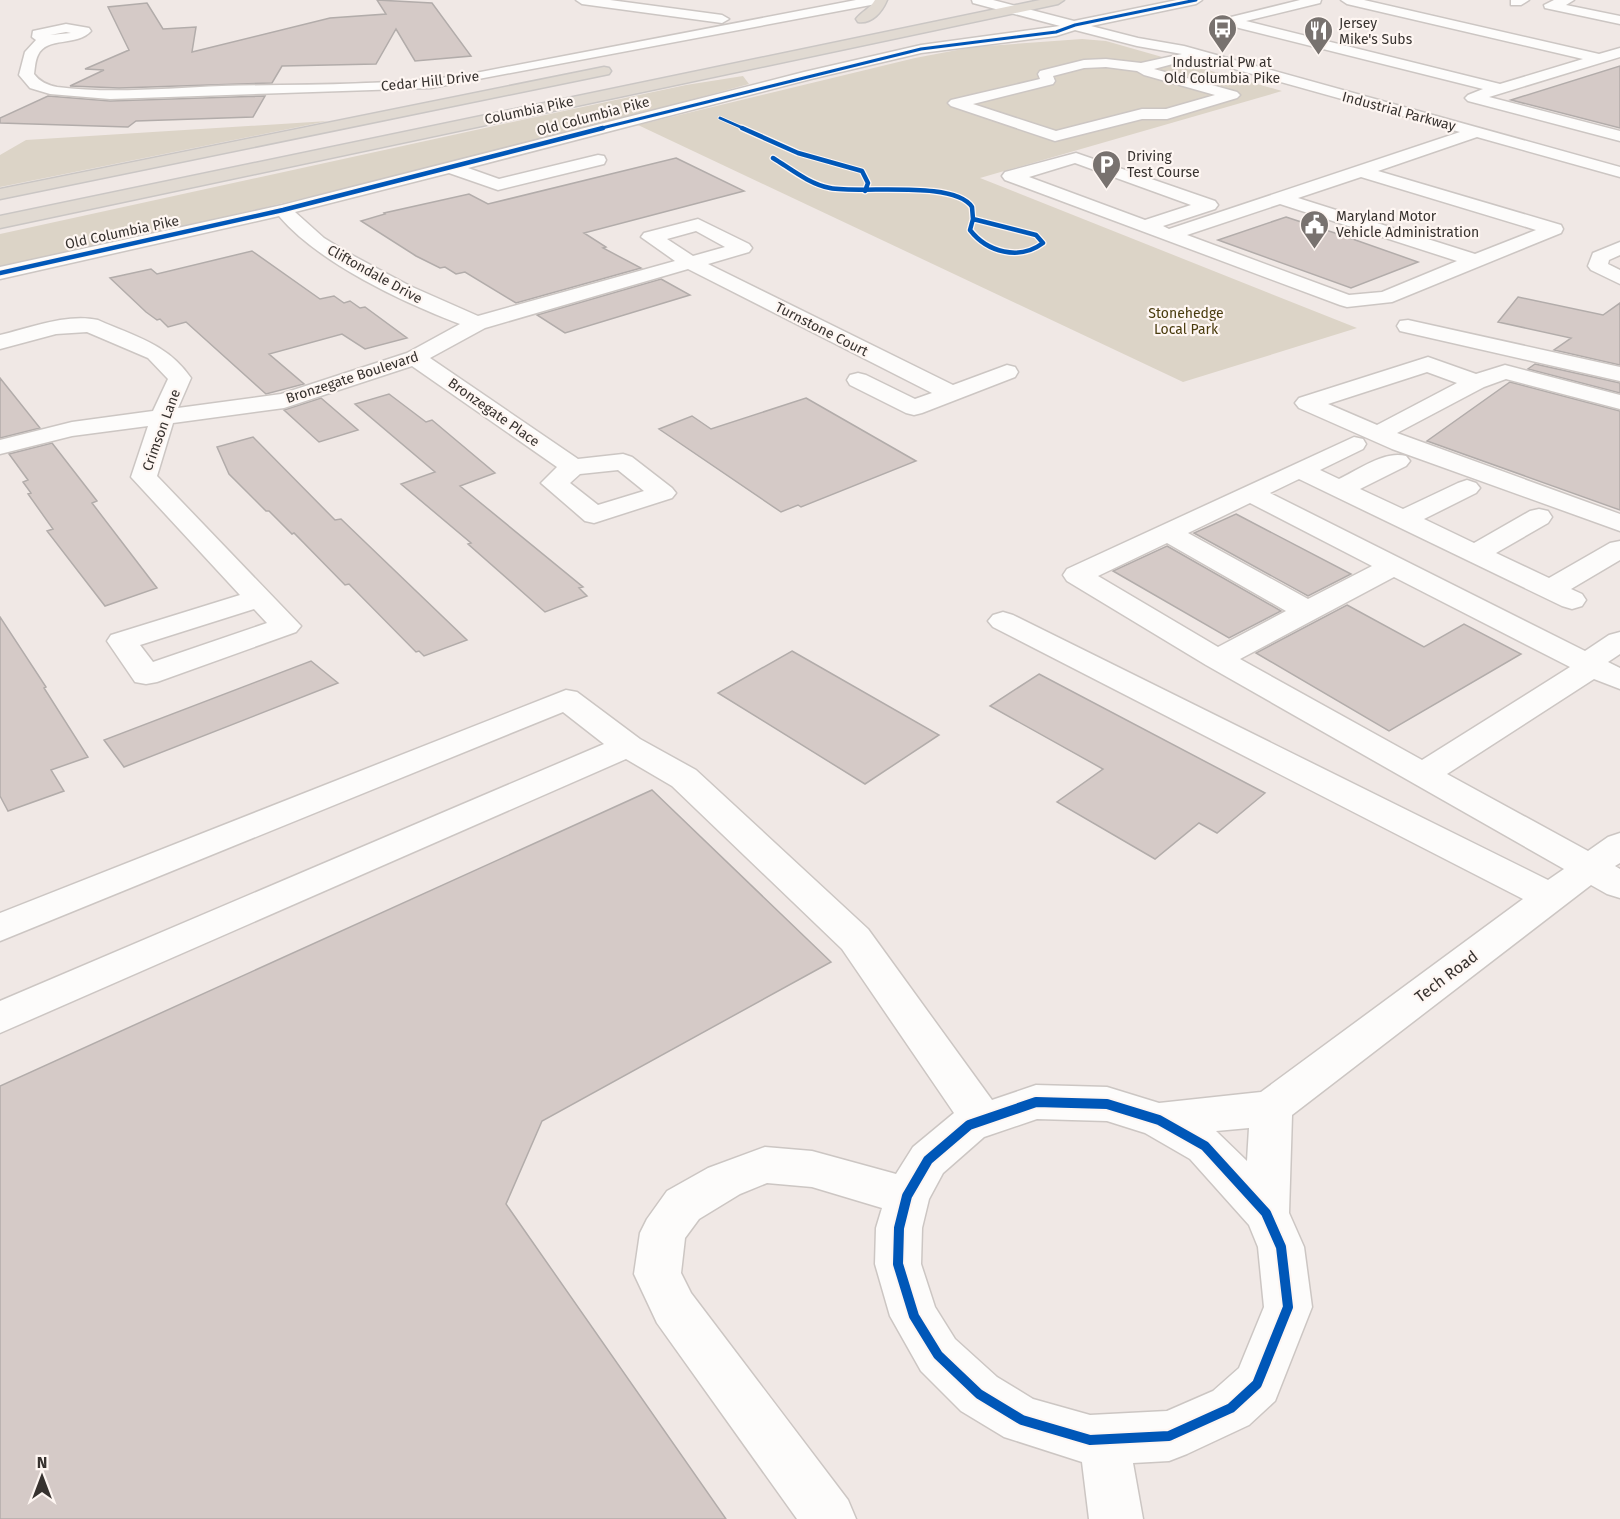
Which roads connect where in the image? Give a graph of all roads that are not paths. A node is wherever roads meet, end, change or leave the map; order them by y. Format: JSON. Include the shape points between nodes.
{"nodes":[{"id":1,"x":582,"y":0,"type":"edge"},
{"id":2,"x":879,"y":0,"type":"edge"},
{"id":3,"x":978,"y":0,"type":"edge"},
{"id":4,"x":1058,"y":0,"type":"edge"},
{"id":5,"x":1196,"y":0,"type":"edge"},
{"id":6,"x":1316,"y":0,"type":"edge"},
{"id":7,"x":1347,"y":0,"type":"edge"},
{"id":8,"x":1568,"y":0,"type":"edge"},
{"id":9,"x":1586,"y":0,"type":"edge"},
{"id":10,"x":1015,"y":4,"type":"edge"},
{"id":11,"x":1035,"y":4,"type":"junction"},
{"id":12,"x":1620,"y":7,"type":"edge"},
{"id":13,"x":890,"y":14,"type":"dead end"},
{"id":14,"x":1620,"y":20,"type":"edge"},
{"id":15,"x":1099,"y":21,"type":"junction"},
{"id":16,"x":751,"y":23,"type":"junction"},
{"id":17,"x":1075,"y":25,"type":"junction"},
{"id":18,"x":48,"y":39,"type":"dead end"},
{"id":19,"x":1179,"y":49,"type":"junction"},
{"id":20,"x":1620,"y":52,"type":"edge"},
{"id":21,"x":1199,"y":54,"type":"junction"},
{"id":22,"x":1598,"y":58,"type":"junction"},
{"id":23,"x":1142,"y":67,"type":"junction"},
{"id":24,"x":616,"y":69,"type":"dead end"},
{"id":25,"x":1500,"y":89,"type":"junction"},
{"id":26,"x":995,"y":93,"type":"junction"},
{"id":27,"x":1028,"y":104,"type":"dead end"},
{"id":28,"x":1438,"y":107,"type":"dead end"},
{"id":29,"x":1062,"y":115,"type":"dead end"},
{"id":30,"x":1416,"y":115,"type":"junction"},
{"id":31,"x":1095,"y":125,"type":"junction"},
{"id":32,"x":1477,"y":132,"type":"junction"},
{"id":33,"x":1620,"y":136,"type":"edge"},
{"id":34,"x":598,"y":160,"type":"dead end"},
{"id":35,"x":450,"y":167,"type":"junction"},
{"id":36,"x":1360,"y":171,"type":"junction"},
{"id":37,"x":1620,"y":172,"type":"edge"},
{"id":38,"x":0,"y":194,"type":"edge"},
{"id":39,"x":1281,"y":198,"type":"junction"},
{"id":40,"x":283,"y":210,"type":"junction"},
{"id":41,"x":0,"y":222,"type":"edge"},
{"id":42,"x":1145,"y":226,"type":"junction"},
{"id":43,"x":1170,"y":235,"type":"junction"},
{"id":44,"x":1620,"y":248,"type":"edge"},
{"id":45,"x":1476,"y":261,"type":"junction"},
{"id":46,"x":693,"y":264,"type":"joint"},
{"id":47,"x":0,"y":273,"type":"edge"},
{"id":48,"x":1620,"y":278,"type":"edge"},
{"id":49,"x":477,"y":323,"type":"junction"},
{"id":50,"x":1408,"y":326,"type":"dead end"},
{"id":51,"x":0,"y":342,"type":"edge"},
{"id":52,"x":415,"y":358,"type":"junction"},
{"id":53,"x":1007,"y":372,"type":"dead end"},
{"id":54,"x":1620,"y":374,"type":"edge"},
{"id":55,"x":858,"y":380,"type":"dead end"},
{"id":56,"x":1476,"y":382,"type":"junction"},
{"id":57,"x":951,"y":393,"type":"junction"},
{"id":58,"x":1620,"y":402,"type":"edge"},
{"id":59,"x":163,"y":416,"type":"junction"},
{"id":60,"x":1366,"y":439,"type":"junction"},
{"id":61,"x":0,"y":447,"type":"edge"},
{"id":62,"x":1396,"y":462,"type":"dead end"},
{"id":63,"x":573,"y":467,"type":"dead end"},
{"id":64,"x":1300,"y":470,"type":"junction"},
{"id":65,"x":1467,"y":488,"type":"dead end"},
{"id":66,"x":1339,"y":489,"type":"junction"},
{"id":67,"x":1250,"y":493,"type":"junction"},
{"id":68,"x":1539,"y":518,"type":"dead end"},
{"id":69,"x":1403,"y":519,"type":"junction"},
{"id":70,"x":1620,"y":523,"type":"edge"},
{"id":71,"x":1167,"y":532,"type":"junction"},
{"id":72,"x":1620,"y":549,"type":"edge"},
{"id":73,"x":1475,"y":554,"type":"junction"},
{"id":74,"x":1393,"y":566,"type":"junction"},
{"id":75,"x":1561,"y":595,"type":"junction"},
{"id":76,"x":259,"y":598,"type":"dead end"},
{"id":77,"x":1308,"y":611,"type":"junction"},
{"id":78,"x":1003,"y":621,"type":"dead end"},
{"id":79,"x":1520,"y":629,"type":"junction"},
{"id":80,"x":1620,"y":641,"type":"edge"},
{"id":81,"x":1216,"y":660,"type":"junction"},
{"id":82,"x":1600,"y":670,"type":"edge"},
{"id":83,"x":628,"y":746,"type":"junction"},
{"id":84,"x":1423,"y":774,"type":"junction"},
{"id":85,"x":1620,"y":844,"type":"edge"},
{"id":86,"x":1605,"y":876,"type":"edge"},
{"id":87,"x":1551,"y":897,"type":"junction"},
{"id":88,"x":0,"y":928,"type":"edge"},
{"id":89,"x":0,"y":1018,"type":"edge"},
{"id":90,"x":1271,"y":1108,"type":"junction"},
{"id":91,"x":983,"y":1120,"type":"junction"},
{"id":92,"x":1159,"y":1120,"type":"junction"},
{"id":93,"x":907,"y":1196,"type":"junction"},
{"id":94,"x":1266,"y":1213,"type":"junction"},
{"id":95,"x":1104,"y":1439,"type":"junction"},
{"id":96,"x":829,"y":1519,"type":"edge"},
{"id":97,"x":1116,"y":1519,"type":"edge"}],
"edges":[{"from":1,"to":16,"type":"street"},
{"from":2,"to":13,"type":"highway","via":[[877,9],[857,20]]},
{"from":2,"to":16,"type":"street","name":"Cedar Hill Drive"},
{"from":3,"to":10,"type":"street","name":"Industrial Parkway"},
{"from":4,"to":11,"type":"highway","name":"Columbia Pike"},
{"from":5,"to":15,"type":"street","name":"Old Columbia Pike"},
{"from":6,"to":25,"type":"street","via":[[1236,20]]},
{"from":7,"to":22,"type":"street"},
{"from":8,"to":14,"type":"street","via":[[1550,5]]},
{"from":9,"to":12,"type":"street"},
{"from":10,"to":11,"type":"highway","name":"Columbia Pike"},
{"from":10,"to":17,"type":"street","name":"Industrial Parkway"},
{"from":10,"to":41,"type":"highway","name":"Columbia Pike"},
{"from":11,"to":15,"type":"street","name":"Industrial Parkway"},
{"from":15,"to":17,"type":"street","name":"Old Columbia Pike"},
{"from":15,"to":19,"type":"street","name":"Industrial Parkway","via":[[1152,35]]},
{"from":16,"to":18,"type":"street","name":"Cedar Hill Drive","via":[[448,82],[144,94],[55,91],[34,85],[26,75],[32,52]]},
{"from":17,"to":19,"type":"street","name":"Industrial Parkway"},
{"from":17,"to":35,"type":"street","name":"Old Columbia Pike","via":[[1024,37],[921,49]]},
{"from":19,"to":21,"type":"street","name":"Industrial Parkway"},
{"from":20,"to":22,"type":"street"},
{"from":21,"to":23,"type":"street"},
{"from":21,"to":30,"type":"street","name":"Industrial Parkway"},
{"from":22,"to":25,"type":"street"},
{"from":23,"to":26,"type":"street","via":[[1084,64],[1045,74],[1048,81]]},
{"from":23,"to":31,"type":"street","via":[[1232,95],[1167,114],[1142,114]]},
{"from":24,"to":38,"type":"highway","name":"Columbia Pike"},
{"from":25,"to":33,"type":"street","via":[[1467,99]]},
{"from":26,"to":27,"type":"street"},
{"from":26,"to":31,"type":"street","via":[[956,103],[1055,136]]},
{"from":28,"to":30,"type":"street"},
{"from":29,"to":31,"type":"street"},
{"from":30,"to":32,"type":"street","name":"Industrial Parkway"},
{"from":32,"to":36,"type":"street"},
{"from":32,"to":37,"type":"street","name":"Industrial Parkway"},
{"from":34,"to":35,"type":"street","via":[[498,185]]},
{"from":35,"to":40,"type":"street","name":"Old Columbia Pike"},
{"from":36,"to":39,"type":"street"},
{"from":36,"to":45,"type":"street","via":[[1554,229]]},
{"from":39,"to":43,"type":"street"},
{"from":39,"to":45,"type":"street"},
{"from":40,"to":47,"type":"street","name":"Old Columbia Pike"},
{"from":40,"to":49,"type":"street","name":"Cliftondale Drive","via":[[331,251],[377,278]]},
{"from":42,"to":42,"type":"street","via":[[1089,205],[1011,176],[1076,158],[1209,205]]},
{"from":42,"to":43,"type":"street"},
{"from":43,"to":45,"type":"street","via":[[1347,301],[1385,298]]},
{"from":44,"to":48,"type":"street","via":[[1600,257],[1598,266]]},
{"from":46,"to":49,"type":"street","name":"Bronzegate Boulevard"},
{"from":46,"to":57,"type":"street","name":"Turnstone Court"},
{"from":49,"to":52,"type":"street","name":"Bronzegate Boulevard"},
{"from":50,"to":54,"type":"street"},
{"from":51,"to":59,"type":"street","name":"Crimson Lane","via":[[56,328],[90,326],[156,353],[180,378]]},
{"from":52,"to":59,"type":"street","name":"Bronzegate Boulevard","via":[[284,401]]},
{"from":52,"to":63,"type":"street","name":"Bronzegate Place"},
{"from":53,"to":57,"type":"street"},
{"from":55,"to":57,"type":"street","via":[[914,408]]},
{"from":56,"to":58,"type":"street","via":[[1505,372]]},
{"from":56,"to":60,"type":"street"},
{"from":56,"to":60,"type":"street","via":[[1428,364],[1307,403]]},
{"from":59,"to":61,"type":"street","name":"Bronzegate Boulevard","via":[[72,429]]},
{"from":59,"to":76,"type":"street","name":"Crimson Lane","via":[[144,477]]},
{"from":60,"to":64,"type":"street"},
{"from":60,"to":70,"type":"street"},
{"from":62,"to":66,"type":"street"},
{"from":64,"to":66,"type":"street"},
{"from":64,"to":67,"type":"street"},
{"from":65,"to":69,"type":"street"},
{"from":66,"to":69,"type":"street"},
{"from":67,"to":71,"type":"street"},
{"from":67,"to":74,"type":"street"},
{"from":68,"to":73,"type":"street"},
{"from":69,"to":73,"type":"street"},
{"from":71,"to":77,"type":"street"},
{"from":71,"to":81,"type":"street","via":[[1077,575]]},
{"from":72,"to":75,"type":"street"},
{"from":73,"to":75,"type":"street"},
{"from":74,"to":77,"type":"street"},
{"from":74,"to":79,"type":"street"},
{"from":75,"to":79,"type":"street"},
{"from":77,"to":81,"type":"street"},
{"from":78,"to":87,"type":"street"},
{"from":79,"to":82,"type":"street"},
{"from":80,"to":82,"type":"street"},
{"from":81,"to":84,"type":"street"},
{"from":82,"to":84,"type":"street"},
{"from":83,"to":88,"type":"street","via":[[566,699]]},
{"from":83,"to":89,"type":"street"},
{"from":83,"to":91,"type":"street","via":[[684,778],[855,939]]},
{"from":84,"to":86,"type":"street"},
{"from":85,"to":86,"type":"street","name":"Tech Road"},
{"from":86,"to":87,"type":"street","name":"Tech Road"},
{"from":87,"to":90,"type":"street","name":"Tech Road"},
{"from":90,"to":92,"type":"street"},
{"from":90,"to":94,"type":"street"},
{"from":91,"to":92,"type":"street","via":[[1036,1102],[1107,1104]]},
{"from":91,"to":93,"type":"street","via":[[969,1125],[928,1160]]},
{"from":92,"to":94,"type":"street","via":[[1205,1146]]},
{"from":93,"to":95,"type":"street","via":[[899,1228],[898,1264],[914,1316],[938,1355],[978,1394],[1022,1420],[1090,1440]]},
{"from":93,"to":96,"type":"street","via":[[812,1169],[765,1165],[724,1180],[683,1205],[663,1233],[657,1274],[674,1308]]},
{"from":94,"to":95,"type":"street","via":[[1281,1247],[1288,1307],[1257,1384],[1231,1408],[1169,1436]]},
{"from":95,"to":97,"type":"street"}]}
